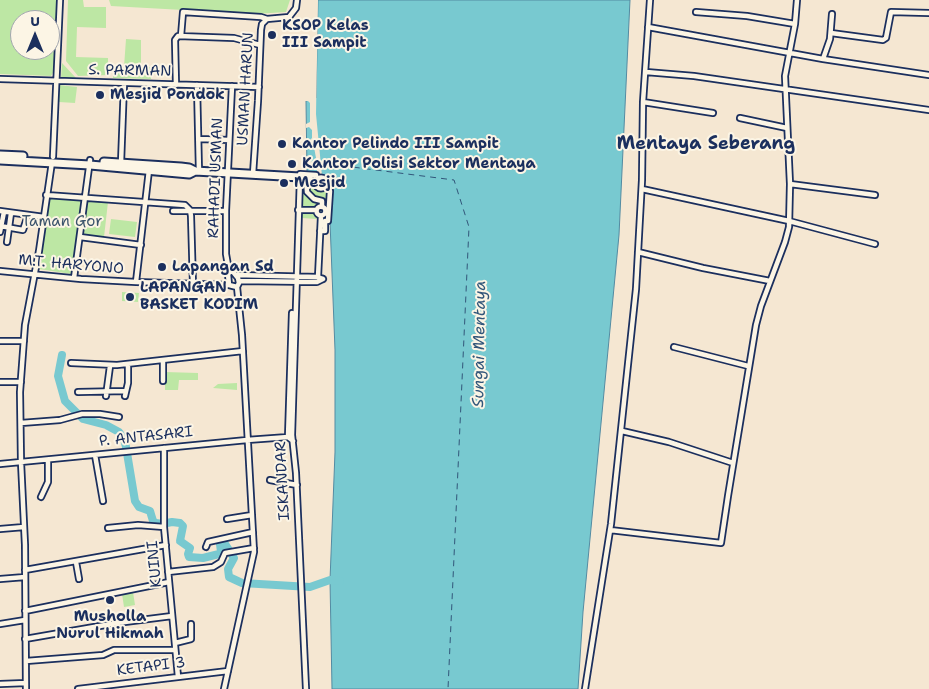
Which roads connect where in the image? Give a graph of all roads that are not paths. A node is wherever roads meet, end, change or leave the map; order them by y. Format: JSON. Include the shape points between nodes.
{"nodes":[{"id":1,"x":60,"y":0,"type":"edge"},
{"id":2,"x":297,"y":0,"type":"edge"},
{"id":3,"x":650,"y":0,"type":"edge"},
{"id":4,"x":797,"y":3,"type":"edge"},
{"id":5,"x":696,"y":12,"type":"dead end"},
{"id":6,"x":929,"y":13,"type":"edge"},
{"id":7,"x":832,"y":14,"type":"dead end"},
{"id":8,"x":267,"y":19,"type":"junction"},
{"id":9,"x":795,"y":24,"type":"junction"},
{"id":10,"x":648,"y":27,"type":"junction"},
{"id":11,"x":830,"y":33,"type":"junction"},
{"id":12,"x":181,"y":36,"type":"junction"},
{"id":13,"x":260,"y":45,"type":"junction"},
{"id":14,"x":789,"y":53,"type":"junction"},
{"id":15,"x":823,"y":59,"type":"junction"},
{"id":16,"x":646,"y":72,"type":"junction"},
{"id":17,"x":929,"y":75,"type":"edge"},
{"id":18,"x":0,"y":79,"type":"edge"},
{"id":19,"x":56,"y":82,"type":"junction"},
{"id":20,"x":124,"y":84,"type":"junction"},
{"id":21,"x":176,"y":84,"type":"junction"},
{"id":22,"x":197,"y":85,"type":"junction"},
{"id":23,"x":232,"y":86,"type":"junction"},
{"id":24,"x":259,"y":87,"type":"junction"},
{"id":25,"x":785,"y":89,"type":"junction"},
{"id":26,"x":643,"y":102,"type":"junction"},
{"id":27,"x":929,"y":110,"type":"edge"},
{"id":28,"x":713,"y":113,"type":"dead end"},
{"id":29,"x":740,"y":118,"type":"dead end"},
{"id":30,"x":787,"y":128,"type":"junction"},
{"id":31,"x":199,"y":139,"type":"junction"},
{"id":32,"x":229,"y":140,"type":"junction"},
{"id":33,"x":0,"y":155,"type":"edge"},
{"id":34,"x":0,"y":160,"type":"edge"},
{"id":35,"x":53,"y":160,"type":"junction"},
{"id":36,"x":90,"y":162,"type":"junction"},
{"id":37,"x":121,"y":163,"type":"junction"},
{"id":38,"x":149,"y":170,"type":"junction"},
{"id":39,"x":197,"y":172,"type":"junction"},
{"id":40,"x":228,"y":173,"type":"junction"},
{"id":41,"x":253,"y":174,"type":"junction"},
{"id":42,"x":316,"y":175,"type":"dead end"},
{"id":43,"x":300,"y":176,"type":"junction"},
{"id":44,"x":311,"y":179,"type":"dead end"},
{"id":45,"x":790,"y":184,"type":"junction"},
{"id":46,"x":316,"y":187,"type":"dead end"},
{"id":47,"x":642,"y":189,"type":"junction"},
{"id":48,"x":330,"y":190,"type":"dead end"},
{"id":49,"x":46,"y":195,"type":"junction"},
{"id":50,"x":874,"y":195,"type":"dead end"},
{"id":51,"x":310,"y":196,"type":"junction"},
{"id":52,"x":86,"y":198,"type":"junction"},
{"id":53,"x":146,"y":202,"type":"junction"},
{"id":54,"x":322,"y":207,"type":"junction"},
{"id":55,"x":190,"y":210,"type":"junction"},
{"id":56,"x":298,"y":210,"type":"junction"},
{"id":57,"x":314,"y":210,"type":"junction"},
{"id":58,"x":174,"y":211,"type":"dead end"},
{"id":59,"x":226,"y":211,"type":"junction"},
{"id":60,"x":2,"y":212,"type":"edge"},
{"id":61,"x":11,"y":213,"type":"junction"},
{"id":62,"x":28,"y":215,"type":"junction"},
{"id":63,"x":321,"y":216,"type":"junction"},
{"id":64,"x":44,"y":217,"type":"junction"},
{"id":65,"x":789,"y":221,"type":"junction"},
{"id":66,"x":0,"y":226,"type":"edge"},
{"id":67,"x":9,"y":228,"type":"junction"},
{"id":68,"x":320,"y":231,"type":"junction"},
{"id":69,"x":0,"y":232,"type":"edge"},
{"id":70,"x":80,"y":237,"type":"junction"},
{"id":71,"x":7,"y":242,"type":"dead end"},
{"id":72,"x":875,"y":244,"type":"dead end"},
{"id":73,"x":141,"y":245,"type":"junction"},
{"id":74,"x":638,"y":252,"type":"junction"},
{"id":75,"x":0,"y":271,"type":"edge"},
{"id":76,"x":229,"y":271,"type":"junction"},
{"id":77,"x":34,"y":275,"type":"junction"},
{"id":78,"x":236,"y":275,"type":"junction"},
{"id":79,"x":74,"y":278,"type":"junction"},
{"id":80,"x":296,"y":278,"type":"junction"},
{"id":81,"x":239,"y":281,"type":"junction"},
{"id":82,"x":770,"y":281,"type":"junction"},
{"id":83,"x":136,"y":282,"type":"junction"},
{"id":84,"x":193,"y":285,"type":"junction"},
{"id":85,"x":229,"y":285,"type":"junction"},
{"id":86,"x":237,"y":287,"type":"junction"},
{"id":87,"x":0,"y":341,"type":"edge"},
{"id":88,"x":24,"y":341,"type":"junction"},
{"id":89,"x":674,"y":347,"type":"dead end"},
{"id":90,"x":243,"y":351,"type":"junction"},
{"id":91,"x":163,"y":360,"type":"junction"},
{"id":92,"x":70,"y":364,"type":"dead end"},
{"id":93,"x":128,"y":364,"type":"junction"},
{"id":94,"x":110,"y":366,"type":"junction"},
{"id":95,"x":748,"y":366,"type":"junction"},
{"id":96,"x":163,"y":381,"type":"dead end"},
{"id":97,"x":0,"y":382,"type":"edge"},
{"id":98,"x":21,"y":382,"type":"junction"},
{"id":99,"x":78,"y":392,"type":"dead end"},
{"id":100,"x":106,"y":393,"type":"junction"},
{"id":101,"x":119,"y":417,"type":"dead end"},
{"id":102,"x":21,"y":423,"type":"junction"},
{"id":103,"x":622,"y":431,"type":"junction"},
{"id":104,"x":288,"y":437,"type":"junction"},
{"id":105,"x":247,"y":440,"type":"junction"},
{"id":106,"x":293,"y":441,"type":"junction"},
{"id":107,"x":164,"y":448,"type":"junction"},
{"id":108,"x":94,"y":455,"type":"junction"},
{"id":109,"x":48,"y":460,"type":"junction"},
{"id":110,"x":21,"y":462,"type":"junction"},
{"id":111,"x":733,"y":463,"type":"junction"},
{"id":112,"x":0,"y":464,"type":"edge"},
{"id":113,"x":270,"y":480,"type":"dead end"},
{"id":114,"x":297,"y":484,"type":"junction"},
{"id":115,"x":41,"y":497,"type":"dead end"},
{"id":116,"x":103,"y":501,"type":"dead end"},
{"id":117,"x":252,"y":515,"type":"junction"},
{"id":118,"x":227,"y":519,"type":"dead end"},
{"id":119,"x":164,"y":525,"type":"junction"},
{"id":120,"x":24,"y":527,"type":"junction"},
{"id":121,"x":108,"y":528,"type":"dead end"},
{"id":122,"x":0,"y":529,"type":"edge"},
{"id":123,"x":610,"y":530,"type":"junction"},
{"id":124,"x":253,"y":532,"type":"junction"},
{"id":125,"x":166,"y":545,"type":"junction"},
{"id":126,"x":206,"y":547,"type":"dead end"},
{"id":127,"x":254,"y":548,"type":"junction"},
{"id":128,"x":76,"y":562,"type":"junction"},
{"id":129,"x":25,"y":570,"type":"junction"},
{"id":130,"x":168,"y":572,"type":"junction"},
{"id":131,"x":25,"y":577,"type":"junction"},
{"id":132,"x":0,"y":579,"type":"edge"},
{"id":133,"x":79,"y":580,"type":"dead end"},
{"id":134,"x":169,"y":582,"type":"junction"},
{"id":135,"x":25,"y":611,"type":"junction"},
{"id":136,"x":172,"y":616,"type":"junction"},
{"id":137,"x":25,"y":620,"type":"junction"},
{"id":138,"x":0,"y":624,"type":"edge"},
{"id":139,"x":191,"y":624,"type":"dead end"},
{"id":140,"x":25,"y":639,"type":"junction"},
{"id":141,"x":175,"y":643,"type":"junction"},
{"id":142,"x":175,"y":650,"type":"junction"},
{"id":143,"x":26,"y":661,"type":"junction"},
{"id":144,"x":228,"y":671,"type":"junction"},
{"id":145,"x":178,"y":677,"type":"junction"},
{"id":146,"x":26,"y":683,"type":"junction"},
{"id":147,"x":0,"y":684,"type":"edge"},
{"id":148,"x":26,"y":689,"type":"edge"},
{"id":149,"x":78,"y":689,"type":"edge"},
{"id":150,"x":224,"y":689,"type":"edge"},
{"id":151,"x":306,"y":689,"type":"edge"},
{"id":152,"x":586,"y":689,"type":"edge"}],
"edges":[{"from":1,"to":19,"type":"street"},
{"from":2,"to":8,"type":"street","name":"USMAN HARUN","via":[[290,17]]},
{"from":3,"to":10,"type":"street"},
{"from":4,"to":9,"type":"street"},
{"from":5,"to":9,"type":"street"},
{"from":6,"to":11,"type":"street","via":[[891,12],[883,40]]},
{"from":7,"to":11,"type":"street"},
{"from":8,"to":12,"type":"street","via":[[183,12]]},
{"from":8,"to":13,"type":"street","name":"USMAN HARUN","via":[[262,24]]},
{"from":9,"to":14,"type":"street"},
{"from":10,"to":14,"type":"street"},
{"from":10,"to":16,"type":"street"},
{"from":11,"to":15,"type":"street"},
{"from":12,"to":13,"type":"street","via":[[239,39]]},
{"from":12,"to":21,"type":"street","via":[[176,37]]},
{"from":13,"to":24,"type":"street","name":"USMAN HARUN"},
{"from":14,"to":15,"type":"street"},
{"from":14,"to":25,"type":"street"},
{"from":15,"to":17,"type":"street"},
{"from":16,"to":25,"type":"street"},
{"from":16,"to":26,"type":"street"},
{"from":18,"to":19,"type":"street","name":"S. PARMAN"},
{"from":19,"to":20,"type":"street","name":"S. PARMAN"},
{"from":19,"to":35,"type":"street"},
{"from":20,"to":21,"type":"street","name":"S. PARMAN"},
{"from":20,"to":37,"type":"street"},
{"from":21,"to":22,"type":"street","name":"S. PARMAN"},
{"from":22,"to":23,"type":"street","name":"S. PARMAN"},
{"from":22,"to":31,"type":"street"},
{"from":23,"to":24,"type":"street","name":"S. PARMAN"},
{"from":23,"to":32,"type":"street","name":"RAHADI USMAN"},
{"from":24,"to":41,"type":"street","name":"USMAN HARUN"},
{"from":25,"to":27,"type":"street"},
{"from":25,"to":30,"type":"street"},
{"from":26,"to":28,"type":"street"},
{"from":26,"to":47,"type":"street"},
{"from":29,"to":30,"type":"street"},
{"from":30,"to":45,"type":"street"},
{"from":31,"to":32,"type":"street"},
{"from":31,"to":39,"type":"street"},
{"from":32,"to":40,"type":"street","name":"RAHADI USMAN"},
{"from":33,"to":35,"type":"highway"},
{"from":34,"to":35,"type":"highway"},
{"from":35,"to":36,"type":"highway"},
{"from":35,"to":49,"type":"street"},
{"from":36,"to":37,"type":"highway"},
{"from":36,"to":38,"type":"highway"},
{"from":36,"to":52,"type":"street"},
{"from":37,"to":39,"type":"highway","via":[[181,167]]},
{"from":38,"to":39,"type":"highway"},
{"from":38,"to":53,"type":"street"},
{"from":39,"to":40,"type":"highway"},
{"from":40,"to":41,"type":"highway"},
{"from":40,"to":59,"type":"street","name":"RAHADI USMAN"},
{"from":41,"to":43,"type":"highway"},
{"from":42,"to":43,"type":"street"},
{"from":43,"to":56,"type":"street","name":"ISKANDAR"},
{"from":44,"to":51,"type":"street","via":[[306,179]]},
{"from":45,"to":50,"type":"street"},
{"from":45,"to":65,"type":"street"},
{"from":46,"to":51,"type":"street"},
{"from":47,"to":65,"type":"street"},
{"from":47,"to":74,"type":"street"},
{"from":48,"to":68,"type":"street","via":[[328,221],[324,231]]},
{"from":49,"to":52,"type":"street"},
{"from":49,"to":64,"type":"street"},
{"from":51,"to":54,"type":"street","via":[[322,201]]},
{"from":51,"to":57,"type":"street"},
{"from":52,"to":53,"type":"street"},
{"from":52,"to":70,"type":"street"},
{"from":53,"to":55,"type":"street","via":[[181,204]]},
{"from":53,"to":73,"type":"street"},
{"from":54,"to":57,"type":"street"},
{"from":54,"to":63,"type":"street","via":[[325,212]]},
{"from":55,"to":58,"type":"street"},
{"from":55,"to":59,"type":"street"},
{"from":55,"to":84,"type":"street"},
{"from":56,"to":57,"type":"street"},
{"from":56,"to":80,"type":"street","name":"ISKANDAR"},
{"from":57,"to":63,"type":"street"},
{"from":59,"to":76,"type":"street","name":"RAHADI USMAN"},
{"from":60,"to":61,"type":"street"},
{"from":60,"to":66,"type":"street"},
{"from":61,"to":62,"type":"street"},
{"from":61,"to":67,"type":"street"},
{"from":62,"to":64,"type":"street"},
{"from":62,"to":67,"type":"street","via":[[23,230]]},
{"from":63,"to":68,"type":"street"},
{"from":64,"to":77,"type":"street"},
{"from":65,"to":72,"type":"street"},
{"from":65,"to":82,"type":"street","via":[[785,242]]},
{"from":66,"to":67,"type":"street"},
{"from":66,"to":69,"type":"street"},
{"from":67,"to":71,"type":"street"},
{"from":68,"to":80,"type":"street","via":[[318,277]]},
{"from":70,"to":73,"type":"street"},
{"from":70,"to":79,"type":"street"},
{"from":73,"to":83,"type":"street"},
{"from":74,"to":82,"type":"street"},
{"from":74,"to":103,"type":"street"},
{"from":75,"to":77,"type":"street","name":"M.T. HARYONO"},
{"from":76,"to":78,"type":"street"},
{"from":76,"to":85,"type":"street","name":"RAHADI USMAN"},
{"from":77,"to":79,"type":"street","name":"M.T. HARYONO"},
{"from":77,"to":88,"type":"street"},
{"from":78,"to":80,"type":"street"},
{"from":78,"to":81,"type":"street"},
{"from":79,"to":83,"type":"street","name":"M.T. HARYONO"},
{"from":80,"to":81,"type":"street"},
{"from":80,"to":104,"type":"street","name":"ISKANDAR"},
{"from":80,"to":106,"type":"street","name":"ISKANDAR"},
{"from":81,"to":86,"type":"street"},
{"from":82,"to":95,"type":"street","via":[[760,306]]},
{"from":83,"to":84,"type":"street","name":"M.T. HARYONO"},
{"from":84,"to":85,"type":"street","name":"M.T. HARYONO"},
{"from":85,"to":86,"type":"street","name":"M.T. HARYONO"},
{"from":86,"to":90,"type":"street"},
{"from":87,"to":88,"type":"street"},
{"from":88,"to":98,"type":"street"},
{"from":89,"to":95,"type":"street"},
{"from":90,"to":91,"type":"street"},
{"from":90,"to":105,"type":"street"},
{"from":91,"to":93,"type":"street"},
{"from":91,"to":96,"type":"street"},
{"from":92,"to":94,"type":"street"},
{"from":93,"to":94,"type":"street"},
{"from":93,"to":100,"type":"street","via":[[125,394]]},
{"from":94,"to":100,"type":"street"},
{"from":95,"to":111,"type":"street"},
{"from":97,"to":98,"type":"street"},
{"from":98,"to":102,"type":"street"},
{"from":99,"to":100,"type":"street"},
{"from":101,"to":102,"type":"street","via":[[100,414]]},
{"from":102,"to":110,"type":"street"},
{"from":103,"to":111,"type":"street","via":[[678,444]]},
{"from":103,"to":123,"type":"street"},
{"from":104,"to":105,"type":"street","name":"P. ANTASARI"},
{"from":104,"to":106,"type":"street"},
{"from":105,"to":107,"type":"street","name":"P. ANTASARI"},
{"from":105,"to":117,"type":"street"},
{"from":106,"to":114,"type":"street","name":"ISKANDAR"},
{"from":107,"to":108,"type":"street","name":"P. ANTASARI"},
{"from":107,"to":119,"type":"street","name":"KUINI"},
{"from":108,"to":109,"type":"street","name":"P. ANTASARI"},
{"from":108,"to":116,"type":"street"},
{"from":109,"to":110,"type":"street","name":"P. ANTASARI"},
{"from":109,"to":115,"type":"street","via":[[48,482]]},
{"from":110,"to":112,"type":"street","name":"P. ANTASARI"},
{"from":110,"to":120,"type":"street"},
{"from":111,"to":123,"type":"street","via":[[721,543]]},
{"from":113,"to":114,"type":"street"},
{"from":114,"to":151,"type":"street","name":"ISKANDAR"},
{"from":117,"to":118,"type":"street"},
{"from":117,"to":124,"type":"street"},
{"from":119,"to":121,"type":"street"},
{"from":119,"to":125,"type":"street","name":"KUINI"},
{"from":120,"to":122,"type":"street"},
{"from":120,"to":129,"type":"street"},
{"from":123,"to":152,"type":"street"},
{"from":124,"to":126,"type":"street","via":[[208,542]]},
{"from":124,"to":127,"type":"street"},
{"from":125,"to":128,"type":"street"},
{"from":125,"to":130,"type":"street","name":"KUINI"},
{"from":127,"to":130,"type":"street","via":[[223,555],[222,562],[213,567]]},
{"from":127,"to":144,"type":"street"},
{"from":128,"to":129,"type":"street"},
{"from":128,"to":133,"type":"street"},
{"from":129,"to":131,"type":"street"},
{"from":130,"to":134,"type":"street","name":"KUINI"},
{"from":131,"to":132,"type":"street"},
{"from":131,"to":135,"type":"street"},
{"from":134,"to":135,"type":"street"},
{"from":134,"to":136,"type":"street","name":"KUINI"},
{"from":135,"to":137,"type":"street"},
{"from":136,"to":140,"type":"street"},
{"from":136,"to":141,"type":"street","name":"KUINI"},
{"from":137,"to":138,"type":"street"},
{"from":137,"to":140,"type":"street"},
{"from":139,"to":141,"type":"street","via":[[191,639]]},
{"from":140,"to":143,"type":"street"},
{"from":141,"to":142,"type":"street","name":"KUINI"},
{"from":142,"to":143,"type":"street","via":[[114,650],[103,655]]},
{"from":142,"to":145,"type":"street","name":"KUINI"},
{"from":143,"to":146,"type":"street"},
{"from":144,"to":145,"type":"street","name":"KETAPI 3"},
{"from":144,"to":150,"type":"street"},
{"from":145,"to":149,"type":"street","name":"KETAPI 3"},
{"from":146,"to":147,"type":"street"},
{"from":146,"to":148,"type":"street"}]}
